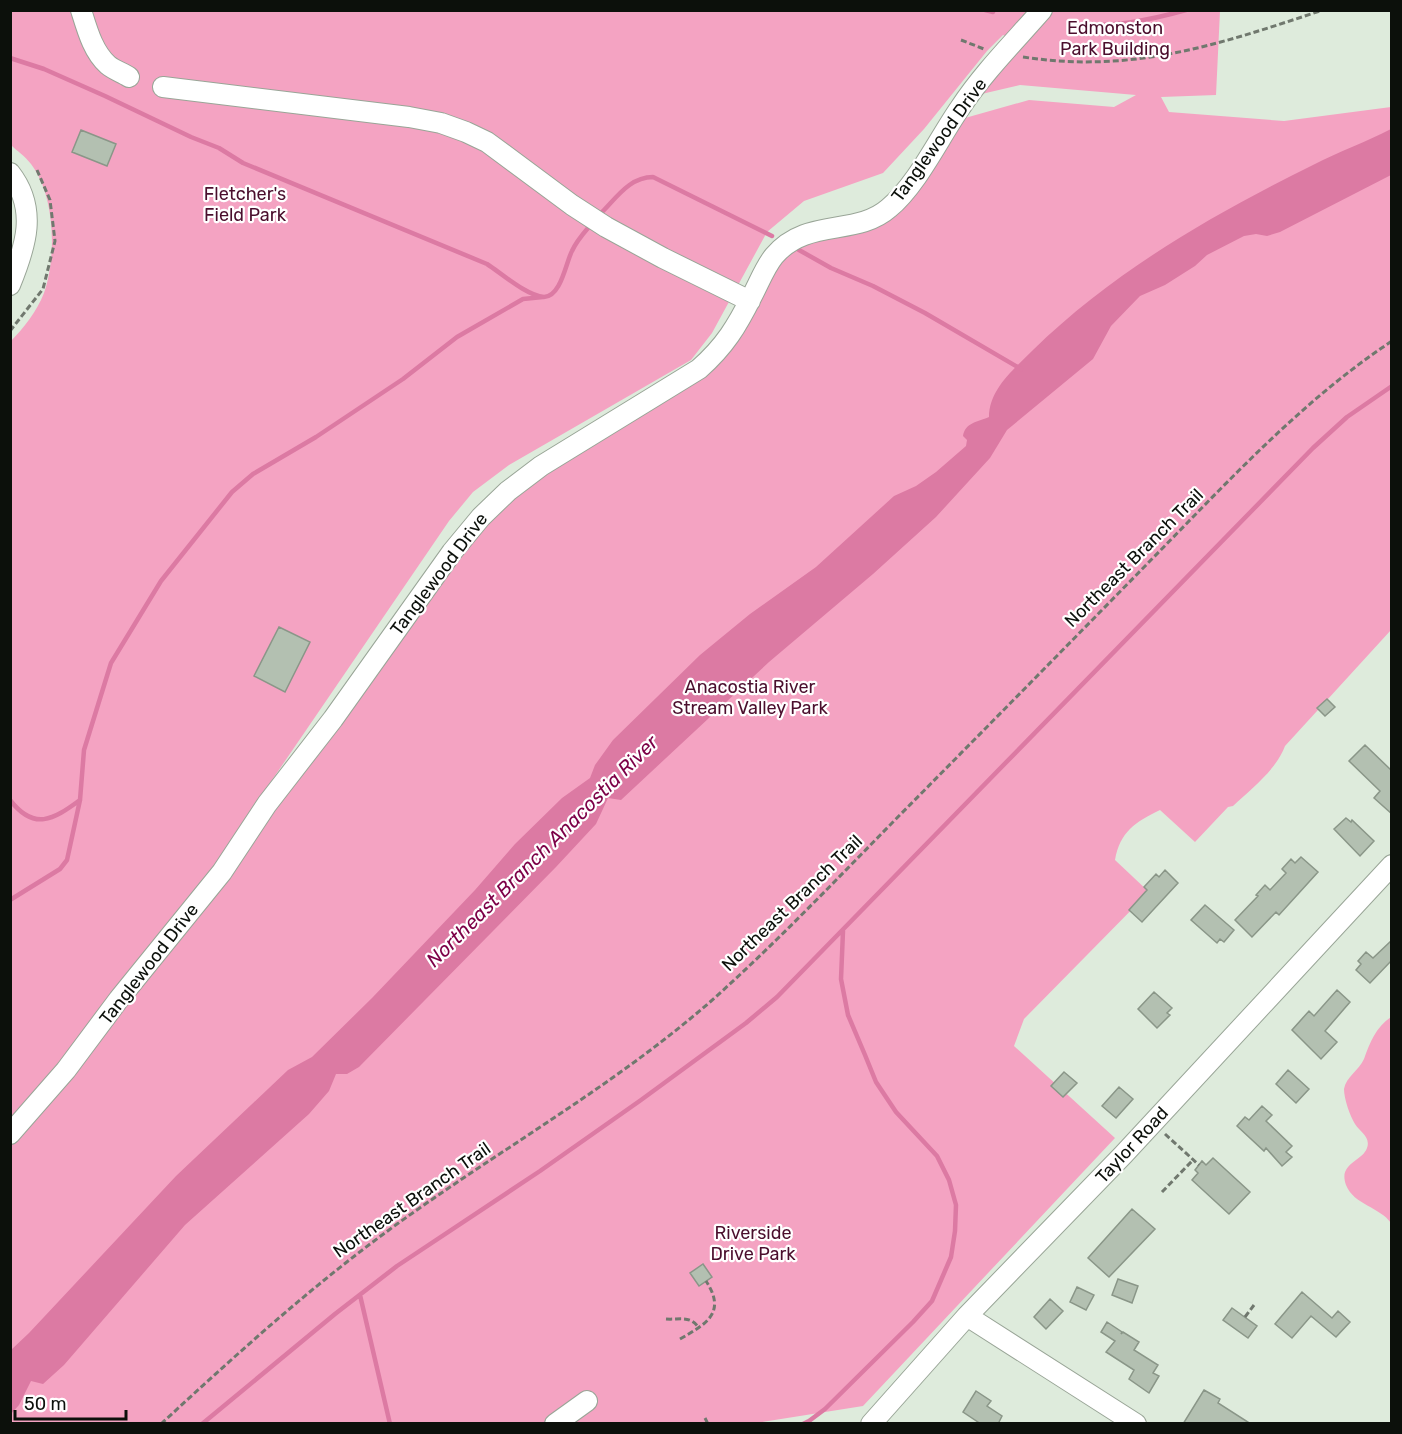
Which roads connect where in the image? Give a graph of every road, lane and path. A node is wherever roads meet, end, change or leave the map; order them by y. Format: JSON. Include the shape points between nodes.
{"nodes":[{"id":1,"x":81,"y":10,"type":"edge"},
{"id":2,"x":1041,"y":10,"type":"edge"},
{"id":3,"x":1323,"y":10,"type":"edge"},
{"id":4,"x":961,"y":40,"type":"dead end"},
{"id":5,"x":1003,"y":54,"type":"junction"},
{"id":6,"x":129,"y":77,"type":"dead end"},
{"id":7,"x":163,"y":87,"type":"dead end"},
{"id":8,"x":37,"y":170,"type":"dead end"},
{"id":9,"x":10,"y":173,"type":"edge"},
{"id":10,"x":10,"y":285,"type":"edge"},
{"id":11,"x":750,"y":300,"type":"junction"},
{"id":12,"x":10,"y":331,"type":"edge"},
{"id":13,"x":1392,"y":341,"type":"edge"},
{"id":14,"x":1392,"y":865,"type":"edge"},
{"id":15,"x":10,"y":1134,"type":"edge"},
{"id":16,"x":1165,"y":1134,"type":"dead end"},
{"id":17,"x":1193,"y":1160,"type":"junction"},
{"id":18,"x":1199,"y":1165,"type":"dead end"},
{"id":19,"x":1162,"y":1192,"type":"dead end"},
{"id":20,"x":706,"y":1281,"type":"dead end"},
{"id":21,"x":1254,"y":1305,"type":"dead end"},
{"id":22,"x":967,"y":1316,"type":"junction"},
{"id":23,"x":1245,"y":1317,"type":"dead end"},
{"id":24,"x":666,"y":1319,"type":"dead end"},
{"id":25,"x":699,"y":1328,"type":"junction"},
{"id":26,"x":680,"y":1340,"type":"dead end"},
{"id":27,"x":587,"y":1401,"type":"dead end"},
{"id":28,"x":705,"y":1418,"type":"dead end"},
{"id":29,"x":161,"y":1424,"type":"edge"},
{"id":30,"x":555,"y":1424,"type":"edge"},
{"id":31,"x":708,"y":1424,"type":"edge"},
{"id":32,"x":872,"y":1424,"type":"edge"},
{"id":33,"x":1136,"y":1424,"type":"edge"}],
"edges":[{"from":1,"to":6,"type":"street","via":[[98,53],[108,66]]},
{"from":2,"to":5,"type":"street","name":"Tanglewood Drive"},
{"from":3,"to":5,"type":"path","via":[[1226,42],[1140,59],[1086,63]]},
{"from":4,"to":5,"type":"path"},
{"from":5,"to":11,"type":"street","name":"Tanglewood Drive","via":[[966,99],[912,182],[888,210],[870,219],[797,237],[774,256]]},
{"from":7,"to":11,"type":"street","via":[[409,117],[466,132],[487,142],[606,227]]},
{"from":8,"to":12,"type":"path","via":[[50,200],[55,241],[43,289]]},
{"from":9,"to":10,"type":"street","via":[[23,191],[27,209],[26,234]]},
{"from":11,"to":15,"type":"street","name":"Tanglewood Drive","via":[[729,338],[699,369],[541,466],[481,517],[267,804],[222,872],[66,1070]]},
{"from":13,"to":29,"type":"path","name":"Northeast Branch Trail","via":[[1338,381],[1258,452],[854,862],[711,1000],[621,1073],[362,1250],[294,1304]]},
{"from":14,"to":22,"type":"street","name":"Taylor Road","via":[[1123,1155]]},
{"from":16,"to":17,"type":"path"},
{"from":17,"to":18,"type":"path"},
{"from":17,"to":19,"type":"path"},
{"from":20,"to":25,"type":"path","via":[[714,1307],[708,1322]]},
{"from":21,"to":23,"type":"path"},
{"from":22,"to":32,"type":"street","name":"Taylor Road"},
{"from":22,"to":33,"type":"street"},
{"from":24,"to":25,"type":"path","via":[[689,1318]]},
{"from":25,"to":26,"type":"path"},
{"from":27,"to":30,"type":"street"},
{"from":28,"to":31,"type":"path"}]}
